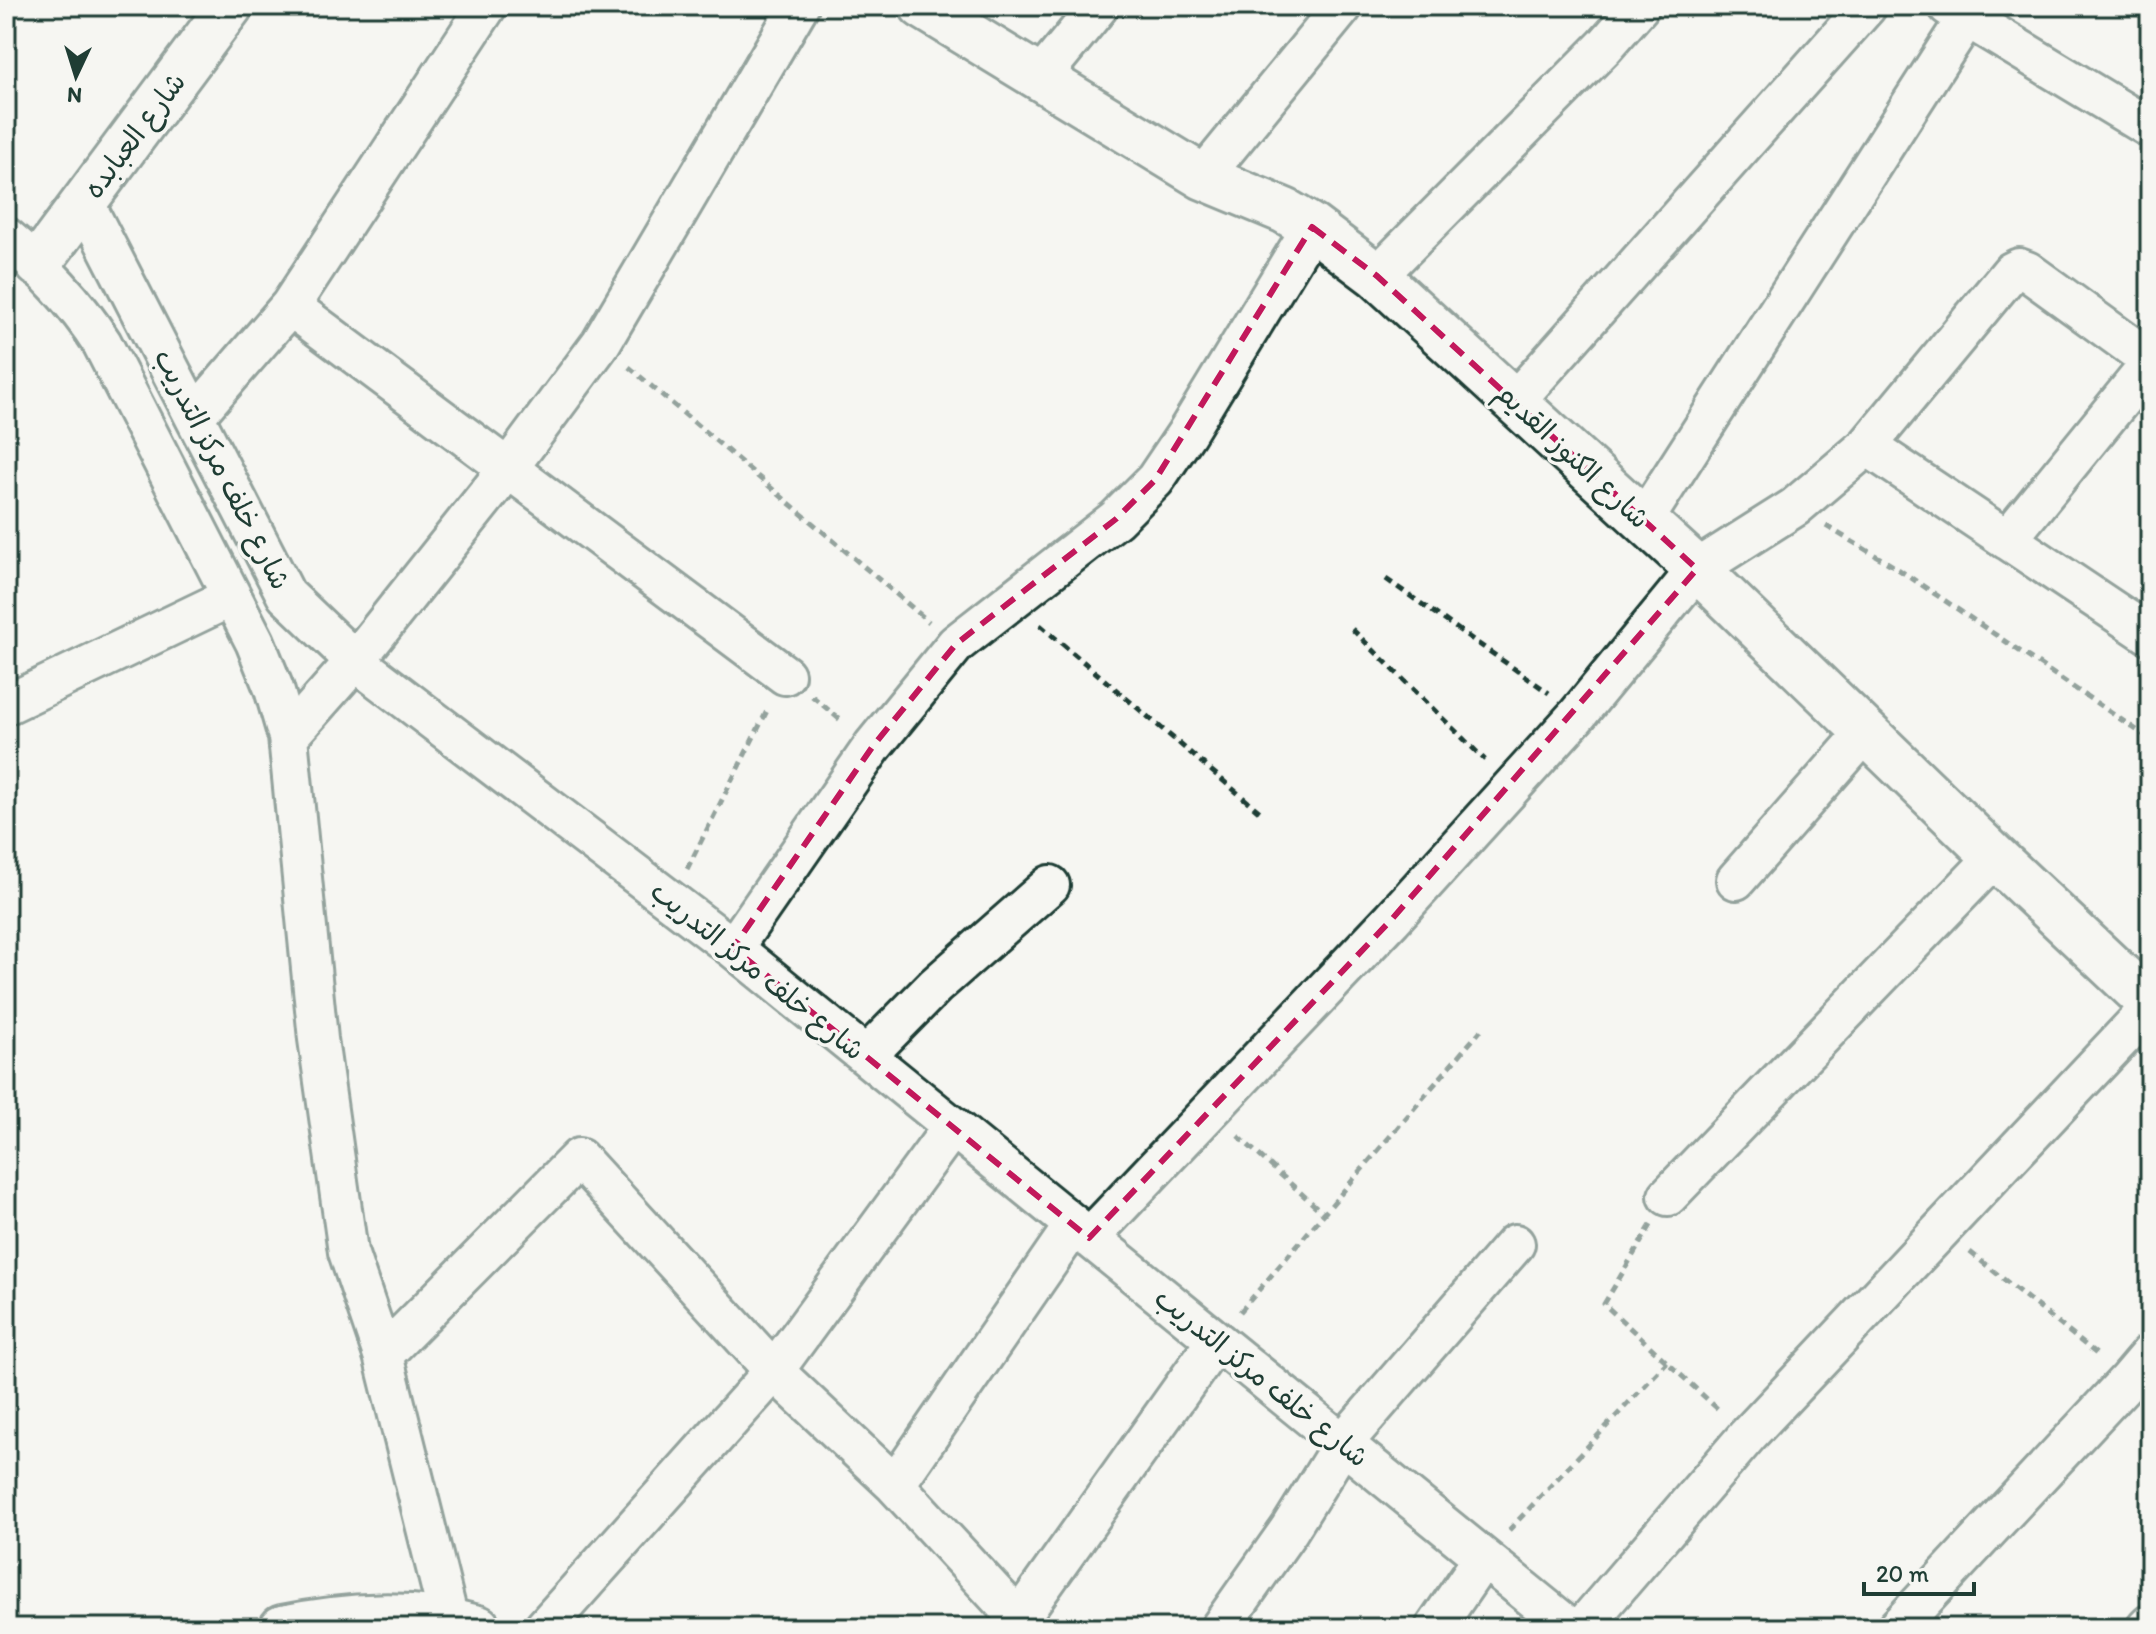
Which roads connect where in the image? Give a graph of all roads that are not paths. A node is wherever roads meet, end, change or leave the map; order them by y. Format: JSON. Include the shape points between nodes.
{"nodes":[{"id":1,"x":230,"y":6,"type":"edge"},
{"id":2,"x":487,"y":6,"type":"edge"},
{"id":3,"x":799,"y":6,"type":"edge"},
{"id":4,"x":922,"y":6,"type":"edge"},
{"id":5,"x":1099,"y":6,"type":"edge"},
{"id":6,"x":1343,"y":6,"type":"edge"},
{"id":7,"x":1640,"y":6,"type":"edge"},
{"id":8,"x":1867,"y":6,"type":"edge"},
{"id":9,"x":1958,"y":12,"type":"edge"},
{"id":10,"x":1040,"y":78,"type":"junction"},
{"id":11,"x":2150,"y":128,"type":"edge"},
{"id":12,"x":1203,"y":177,"type":"junction"},
{"id":13,"x":84,"y":202,"type":"junction"},
{"id":14,"x":1312,"y":227,"type":"junction"},
{"id":15,"x":22,"y":251,"type":"edge"},
{"id":16,"x":1377,"y":276,"type":"junction"},
{"id":17,"x":290,"y":306,"type":"junction"},
{"id":18,"x":2150,"y":362,"type":"edge"},
{"id":19,"x":1515,"y":401,"type":"junction"},
{"id":20,"x":195,"y":416,"type":"junction"},
{"id":21,"x":1867,"y":446,"type":"junction"},
{"id":22,"x":507,"y":470,"type":"junction"},
{"id":23,"x":1644,"y":520,"type":"junction"},
{"id":24,"x":2007,"y":540,"type":"junction"},
{"id":25,"x":1697,"y":569,"type":"junction"},
{"id":26,"x":231,"y":597,"type":"junction"},
{"id":27,"x":2146,"y":622,"type":"edge"},
{"id":28,"x":355,"y":661,"type":"junction"},
{"id":29,"x":785,"y":675,"type":"road end"},
{"id":30,"x":6,"y":705,"type":"edge"},
{"id":31,"x":1865,"y":733,"type":"junction"},
{"id":32,"x":288,"y":737,"type":"junction"},
{"id":33,"x":1995,"y":857,"type":"junction"},
{"id":34,"x":1736,"y":880,"type":"dead end"},
{"id":35,"x":1050,"y":885,"type":"dead end"},
{"id":36,"x":733,"y":948,"type":"junction"},
{"id":37,"x":2150,"y":1005,"type":"edge"},
{"id":38,"x":866,"y":1056,"type":"junction"},
{"id":39,"x":953,"y":1126,"type":"junction"},
{"id":40,"x":1668,"y":1196,"type":"road end"},
{"id":41,"x":1082,"y":1231,"type":"junction"},
{"id":42,"x":1515,"y":1244,"type":"dead end"},
{"id":43,"x":1216,"y":1341,"type":"junction"},
{"id":44,"x":383,"y":1355,"type":"junction"},
{"id":45,"x":2139,"y":1367,"type":"edge"},
{"id":46,"x":774,"y":1371,"type":"junction"},
{"id":47,"x":1343,"y":1443,"type":"junction"},
{"id":48,"x":895,"y":1485,"type":"junction"},
{"id":49,"x":1483,"y":1558,"type":"junction"},
{"id":50,"x":1023,"y":1623,"type":"edge"},
{"id":51,"x":460,"y":1625,"type":"edge"},
{"id":52,"x":282,"y":1628,"type":"edge"},
{"id":53,"x":544,"y":1628,"type":"edge"},
{"id":54,"x":1220,"y":1628,"type":"edge"},
{"id":55,"x":1435,"y":1628,"type":"edge"},
{"id":56,"x":1570,"y":1628,"type":"edge"},
{"id":57,"x":1582,"y":1628,"type":"edge"},
{"id":58,"x":1897,"y":1628,"type":"edge"}],
"edges":[{"from":1,"to":13,"type":"street","name":"شارع العبابده"},
{"from":2,"to":17,"type":"street"},
{"from":3,"to":22,"type":"street","via":[[601,343]]},
{"from":4,"to":10,"type":"street","name":"شارع الكنوز القديم"},
{"from":5,"to":10,"type":"street"},
{"from":6,"to":12,"type":"street"},
{"from":7,"to":16,"type":"street"},
{"from":8,"to":19,"type":"street"},
{"from":9,"to":11,"type":"street"},
{"from":9,"to":23,"type":"street"},
{"from":10,"to":12,"type":"street","name":"شارع الكنوز القديم"},
{"from":12,"to":14,"type":"street","name":"شارع الكنوز القديم"},
{"from":13,"to":15,"type":"street","name":"شارع العبابده"},
{"from":13,"to":20,"type":"street","name":"شارع خلف مركز التدريب"},
{"from":14,"to":16,"type":"street","name":"شارع الكنوز القديم"},
{"from":14,"to":36,"type":"street","via":[[1155,480],[1116,519],[956,644],[873,746]]},
{"from":15,"to":26,"type":"street","name":"شارع خلف مركز التدريب","via":[[76,305],[102,343]]},
{"from":16,"to":19,"type":"street","name":"شارع الكنوز القديم"},
{"from":17,"to":20,"type":"street"},
{"from":17,"to":22,"type":"street"},
{"from":18,"to":21,"type":"street","via":[[2019,268]]},
{"from":18,"to":24,"type":"street"},
{"from":19,"to":23,"type":"street","name":"شارع الكنوز القديم"},
{"from":20,"to":28,"type":"street","name":"شارع خلف مركز التدريب","via":[[286,595]]},
{"from":21,"to":24,"type":"street"},
{"from":21,"to":25,"type":"street","via":[[1795,507]]},
{"from":22,"to":28,"type":"street"},
{"from":22,"to":29,"type":"street"},
{"from":23,"to":25,"type":"street","name":"شارع الكنوز القديم"},
{"from":24,"to":27,"type":"street"},
{"from":25,"to":31,"type":"street","name":"شارع الكنوز القديم"},
{"from":25,"to":41,"type":"street","via":[[1578,714],[1392,919],[1209,1110]]},
{"from":26,"to":30,"type":"street"},
{"from":26,"to":32,"type":"street","name":"شارع خلف مركز التدريب","via":[[255,642]]},
{"from":28,"to":32,"type":"street"},
{"from":28,"to":36,"type":"street","name":"شارع خلف مركز التدريب"},
{"from":31,"to":33,"type":"street","name":"شارع الكنوز القديم"},
{"from":31,"to":34,"type":"street"},
{"from":32,"to":44,"type":"street","name":"شارع خلف مركز التدريب","via":[[318,1039],[348,1252]]},
{"from":33,"to":37,"type":"street","name":"شارع الكنوز القديم"},
{"from":33,"to":40,"type":"street"},
{"from":35,"to":38,"type":"street","via":[[935,986]]},
{"from":36,"to":38,"type":"street","name":"شارع خلف مركز التدريب"},
{"from":37,"to":57,"type":"street","via":[[1747,1436]]},
{"from":38,"to":39,"type":"street","name":"شارع خلف مركز التدريب"},
{"from":39,"to":41,"type":"street","name":"شارع خلف مركز التدريب"},
{"from":39,"to":46,"type":"street"},
{"from":41,"to":43,"type":"street","name":"شارع خلف مركز التدريب"},
{"from":41,"to":48,"type":"street"},
{"from":42,"to":47,"type":"street"},
{"from":43,"to":47,"type":"street","name":"شارع خلف مركز التدريب"},
{"from":43,"to":50,"type":"street"},
{"from":44,"to":46,"type":"street","via":[[579,1158]]},
{"from":44,"to":51,"type":"street","name":"شارع خلف مركز التدريب"},
{"from":45,"to":58,"type":"street"},
{"from":46,"to":48,"type":"street"},
{"from":46,"to":53,"type":"street"},
{"from":47,"to":49,"type":"street","name":"شارع خلف مركز التدريب"},
{"from":47,"to":54,"type":"street"},
{"from":48,"to":50,"type":"street"},
{"from":49,"to":55,"type":"street"},
{"from":49,"to":56,"type":"street","name":"شارع خلف مركز التدريب"},
{"from":51,"to":52,"type":"street","via":[[389,1615]]}]}
